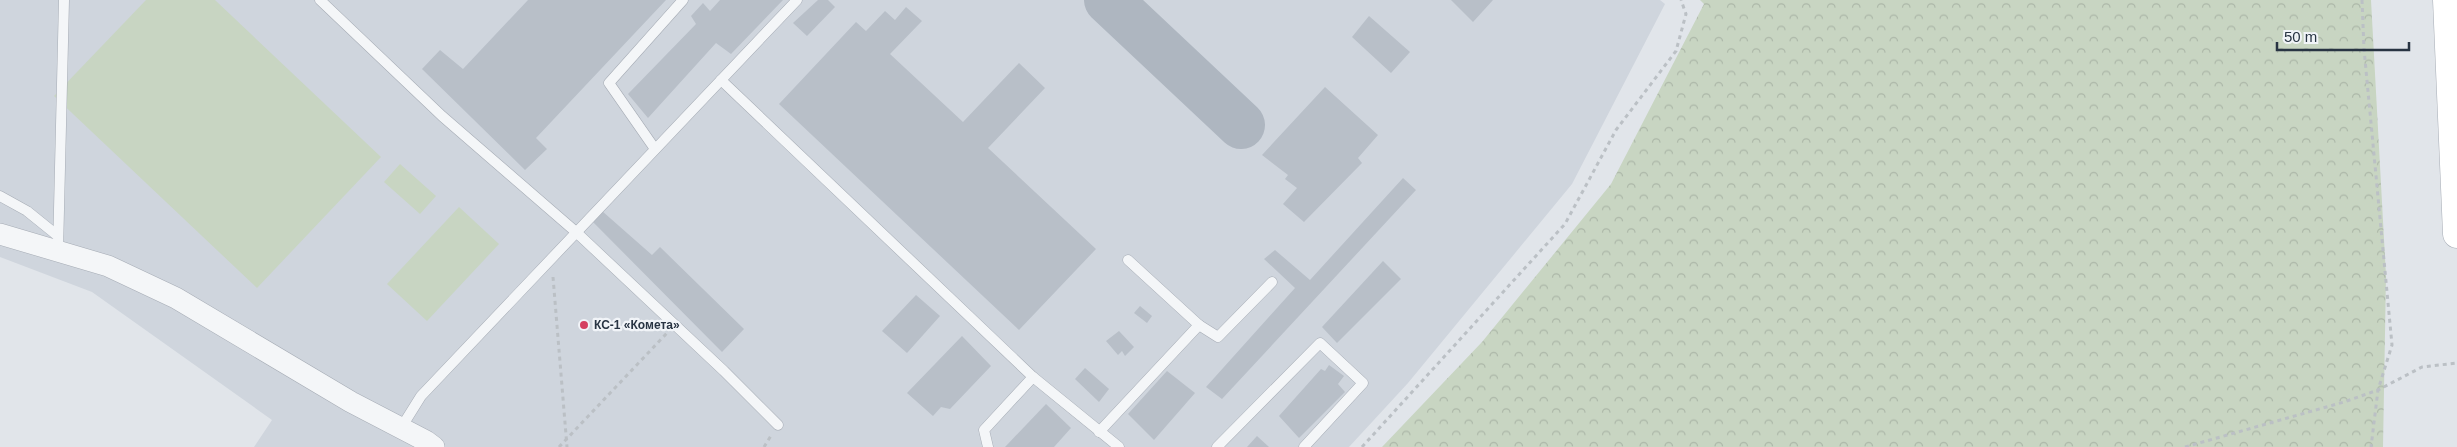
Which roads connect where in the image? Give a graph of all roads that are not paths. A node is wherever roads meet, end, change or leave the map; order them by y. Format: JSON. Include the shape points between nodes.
{"nodes":[{"id":1,"x":64,"y":0,"type":"edge"},
{"id":2,"x":320,"y":0,"type":"edge"},
{"id":3,"x":683,"y":0,"type":"edge"},
{"id":4,"x":797,"y":0,"type":"edge"},
{"id":5,"x":2447,"y":0,"type":"edge"},
{"id":6,"x":720,"y":80,"type":"junction"},
{"id":7,"x":655,"y":149,"type":"junction"},
{"id":8,"x":0,"y":196,"type":"edge"},
{"id":9,"x":576,"y":232,"type":"junction"},
{"id":10,"x":0,"y":234,"type":"edge"},
{"id":11,"x":2457,"y":234,"type":"edge"},
{"id":12,"x":58,"y":243,"type":"junction"},
{"id":13,"x":1128,"y":260,"type":"dead end"},
{"id":14,"x":1272,"y":282,"type":"dead end"},
{"id":15,"x":1199,"y":325,"type":"junction"},
{"id":16,"x":1033,"y":377,"type":"junction"},
{"id":17,"x":778,"y":426,"type":"dead end"},
{"id":18,"x":401,"y":428,"type":"junction"},
{"id":19,"x":1099,"y":432,"type":"junction"},
{"id":20,"x":434,"y":447,"type":"edge"},
{"id":21,"x":988,"y":447,"type":"edge"},
{"id":22,"x":1119,"y":447,"type":"edge"},
{"id":23,"x":1217,"y":447,"type":"edge"},
{"id":24,"x":1304,"y":447,"type":"edge"}],
"edges":[{"from":1,"to":12,"type":"lane"},
{"from":2,"to":9,"type":"lane","via":[[442,116]]},
{"from":3,"to":7,"type":"lane","via":[[610,83]]},
{"from":4,"to":6,"type":"lane"},
{"from":5,"to":11,"type":"main road"},
{"from":6,"to":7,"type":"lane"},
{"from":6,"to":16,"type":"lane"},
{"from":7,"to":9,"type":"lane"},
{"from":8,"to":12,"type":"lane","via":[[27,211]]},
{"from":9,"to":17,"type":"lane"},
{"from":9,"to":18,"type":"lane","via":[[421,396]]},
{"from":10,"to":12,"type":"street"},
{"from":12,"to":18,"type":"street","via":[[176,298]]},
{"from":13,"to":15,"type":"lane"},
{"from":14,"to":15,"type":"lane","via":[[1218,337]]},
{"from":15,"to":19,"type":"lane"},
{"from":16,"to":19,"type":"lane"},
{"from":16,"to":21,"type":"lane","via":[[984,430]]},
{"from":18,"to":20,"type":"street"},
{"from":19,"to":22,"type":"lane"},
{"from":23,"to":24,"type":"lane","via":[[1320,343],[1363,383]]}]}
